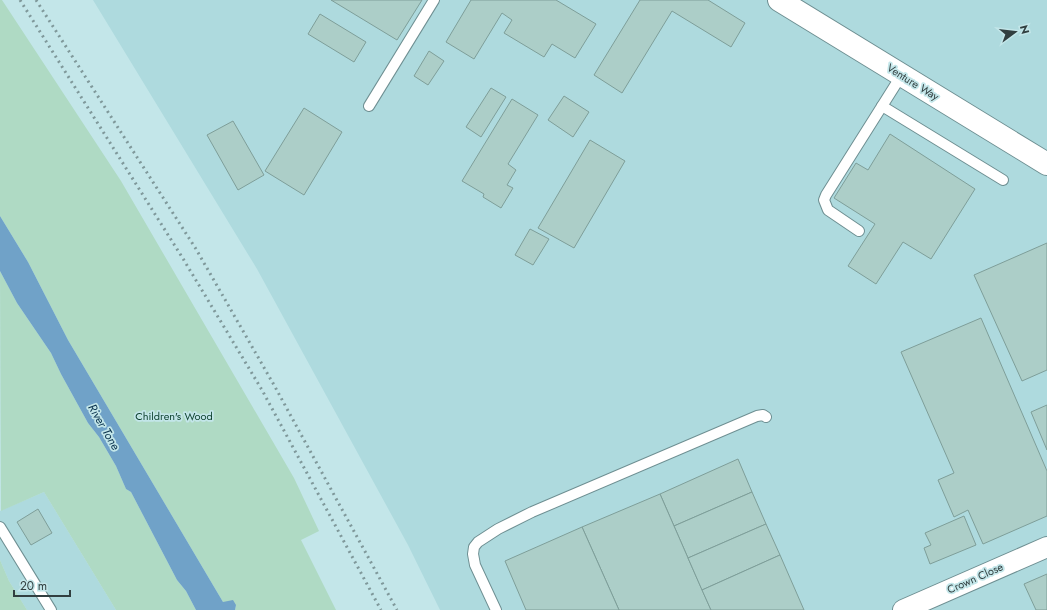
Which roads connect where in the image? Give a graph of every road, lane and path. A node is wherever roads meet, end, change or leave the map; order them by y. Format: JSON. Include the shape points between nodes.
{"nodes":[{"id":1,"x":434,"y":0,"type":"edge"},
{"id":2,"x":779,"y":0,"type":"edge"},
{"id":3,"x":901,"y":76,"type":"junction"},
{"id":4,"x":369,"y":106,"type":"dead end"},
{"id":5,"x":882,"y":106,"type":"junction"},
{"id":6,"x":1047,"y":164,"type":"edge"},
{"id":7,"x":1003,"y":180,"type":"dead end"},
{"id":8,"x":859,"y":231,"type":"dead end"},
{"id":9,"x":766,"y":417,"type":"dead end"},
{"id":10,"x":0,"y":527,"type":"edge"},
{"id":11,"x":1047,"y":547,"type":"edge"},
{"id":12,"x":51,"y":610,"type":"edge"},
{"id":13,"x":496,"y":610,"type":"edge"},
{"id":14,"x":903,"y":610,"type":"edge"}],
"edges":[{"from":1,"to":4,"type":"lane"},
{"from":2,"to":3,"type":"street","name":"Venture Way"},
{"from":3,"to":5,"type":"lane"},
{"from":3,"to":6,"type":"street","name":"Venture Way"},
{"from":5,"to":7,"type":"lane"},
{"from":5,"to":8,"type":"lane","via":[[824,200],[828,210]]},
{"from":9,"to":13,"type":"lane","via":[[757,416],[532,512],[478,542],[473,554],[475,564]]},
{"from":10,"to":12,"type":"lane"},
{"from":11,"to":14,"type":"street","name":"Crown Close"}]}
